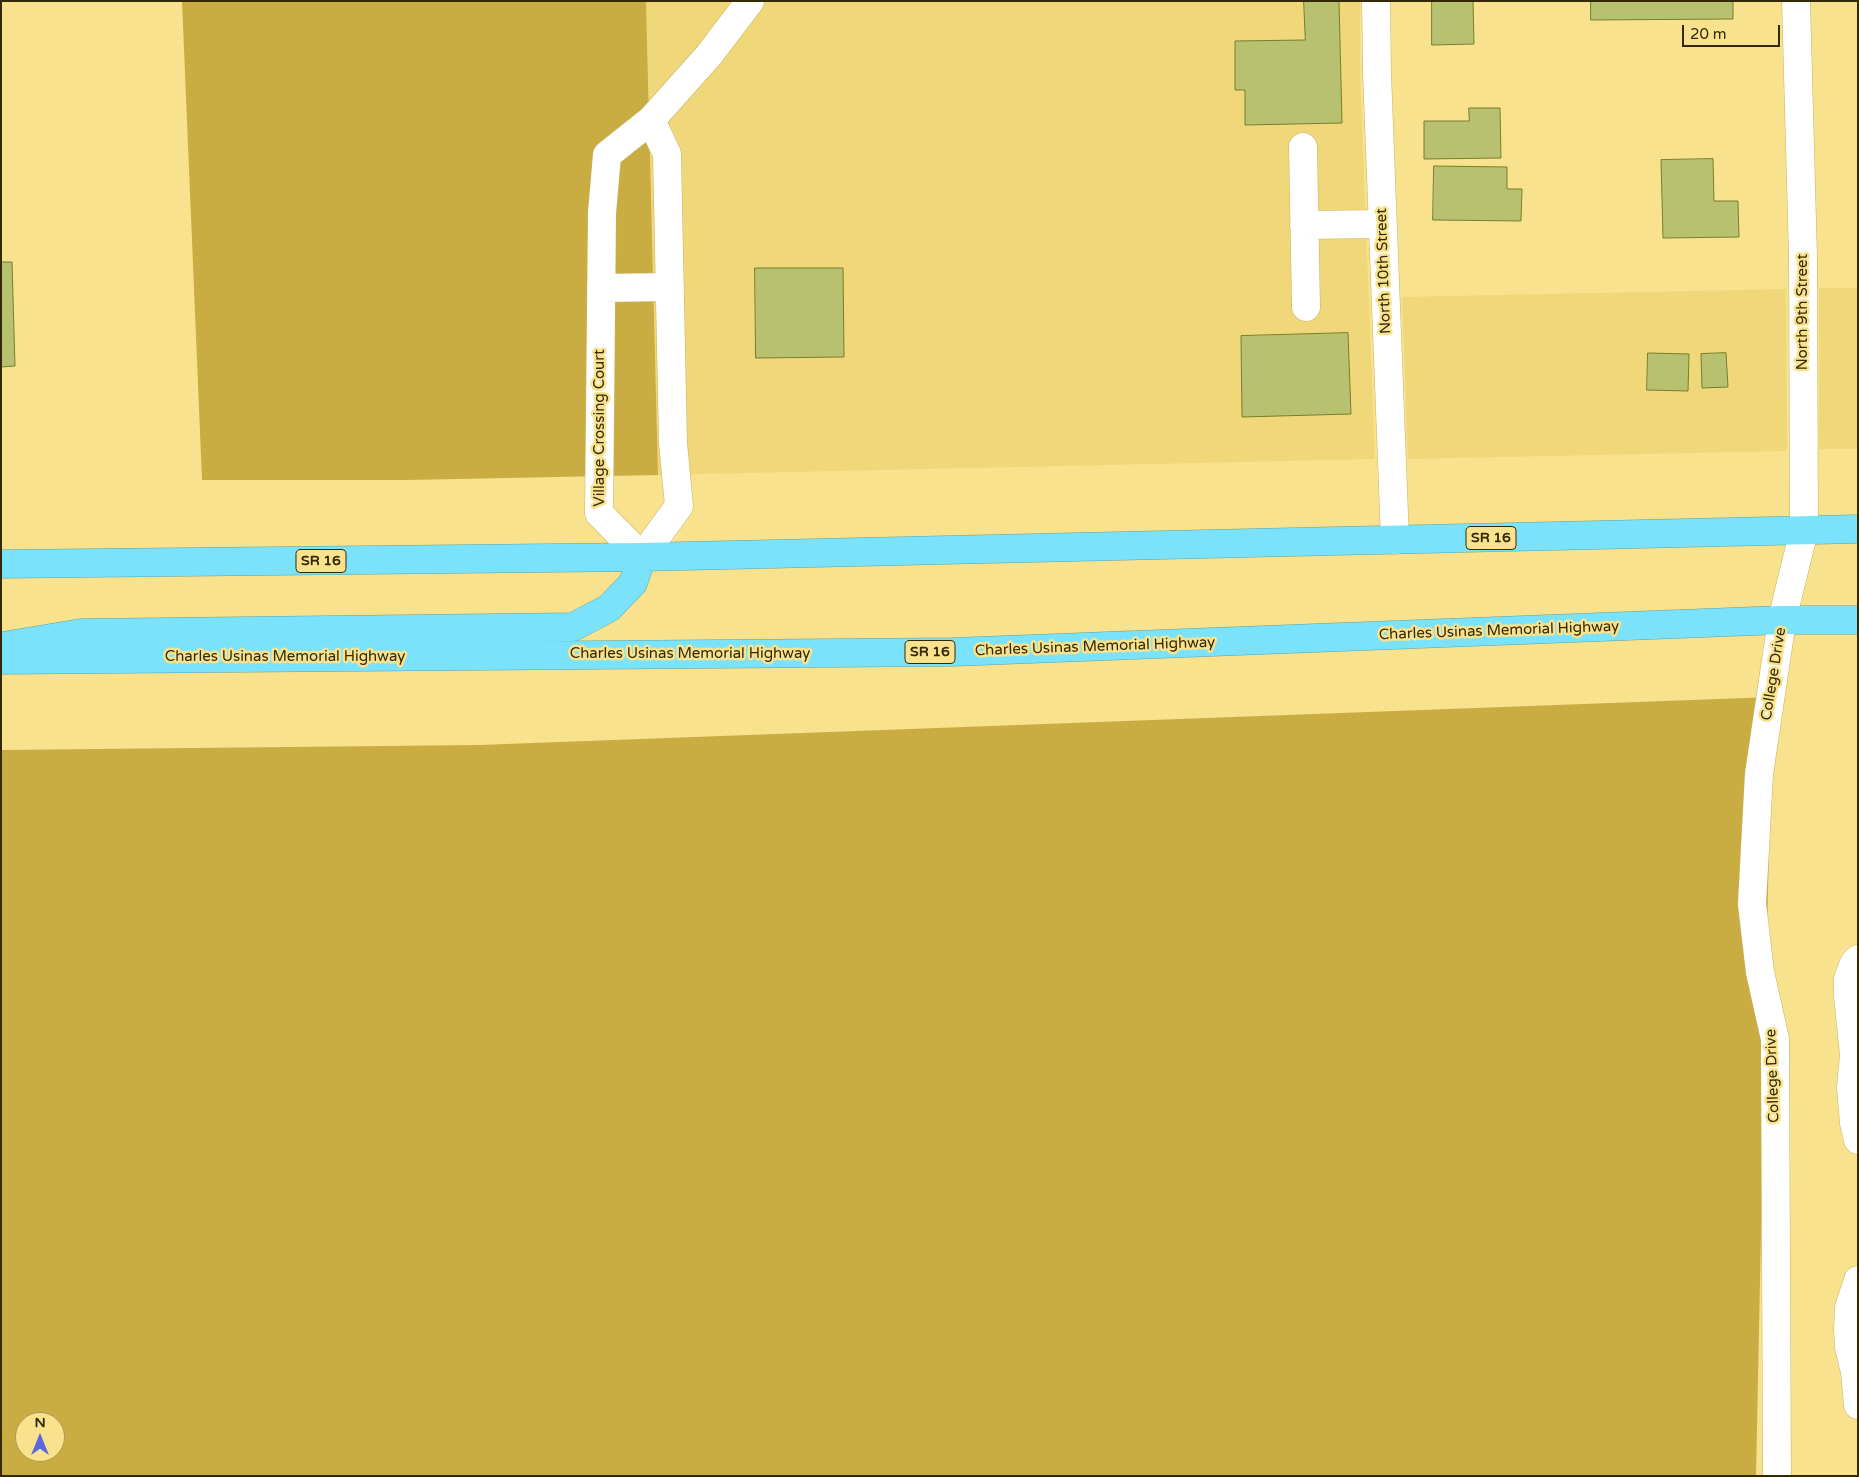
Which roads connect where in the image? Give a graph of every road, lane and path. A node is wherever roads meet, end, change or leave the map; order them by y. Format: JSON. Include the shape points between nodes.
{"nodes":[{"id":1,"x":750,"y":1,"type":"edge"},
{"id":2,"x":1376,"y":1,"type":"edge"},
{"id":3,"x":1796,"y":1,"type":"edge"},
{"id":4,"x":651,"y":120,"type":"junction"},
{"id":5,"x":1303,"y":147,"type":"dead end"},
{"id":6,"x":1382,"y":224,"type":"junction"},
{"id":7,"x":1304,"y":226,"type":"junction"},
{"id":8,"x":670,"y":287,"type":"junction"},
{"id":9,"x":602,"y":288,"type":"junction"},
{"id":10,"x":1306,"y":307,"type":"dead end"},
{"id":11,"x":1858,"y":529,"type":"edge"},
{"id":12,"x":1804,"y":530,"type":"junction"},
{"id":13,"x":1395,"y":540,"type":"junction"},
{"id":14,"x":642,"y":557,"type":"junction"},
{"id":15,"x":1,"y":564,"type":"edge"},
{"id":16,"x":1782,"y":620,"type":"junction"},
{"id":17,"x":1858,"y":620,"type":"edge"},
{"id":18,"x":1,"y":646,"type":"edge"},
{"id":19,"x":1,"y":660,"type":"edge"},
{"id":20,"x":1858,"y":959,"type":"edge"},
{"id":21,"x":1858,"y":1140,"type":"edge"},
{"id":22,"x":1858,"y":1280,"type":"edge"},
{"id":23,"x":1858,"y":1405,"type":"edge"},
{"id":24,"x":1777,"y":1476,"type":"edge"}],
"edges":[{"from":1,"to":4,"type":"street","name":"Village Crossing Court","via":[[709,55]]},
{"from":2,"to":6,"type":"street","name":"North 10th Street"},
{"from":3,"to":12,"type":"street","name":"North 9th Street","via":[[1803,257]]},
{"from":4,"to":8,"type":"street","via":[[667,154]]},
{"from":4,"to":9,"type":"street","name":"Village Crossing Court","via":[[607,155],[602,213]]},
{"from":5,"to":7,"type":"street"},
{"from":6,"to":7,"type":"street"},
{"from":6,"to":13,"type":"street","name":"North 10th Street"},
{"from":7,"to":10,"type":"street"},
{"from":8,"to":9,"type":"street"},
{"from":8,"to":14,"type":"street","via":[[673,443],[679,506]]},
{"from":9,"to":14,"type":"street","name":"Village Crossing Court","via":[[599,513]]},
{"from":11,"to":12,"type":"highway","number":"SR 16"},
{"from":12,"to":13,"type":"highway","number":"SR 16"},
{"from":12,"to":16,"type":"street","name":"North 9th Street"},
{"from":13,"to":14,"type":"highway","number":"SR 16"},
{"from":14,"to":15,"type":"highway","number":"SR 16"},
{"from":14,"to":18,"type":"highway","via":[[633,583],[609,608],[573,627],[81,633]]},
{"from":16,"to":17,"type":"highway","name":"Charles Usinas Memorial Highway","number":"SR 16"},
{"from":16,"to":19,"type":"highway","name":"Charles Usinas Memorial Highway","number":"SR 16","via":[[953,652]]},
{"from":16,"to":24,"type":"street","name":"College Drive","via":[[1759,774],[1752,904],[1760,972],[1774,1039]]},
{"from":20,"to":21,"type":"street","via":[[1848,979],[1854,1055],[1851,1086]]},
{"from":22,"to":23,"type":"street","via":[[1849,1308],[1848,1329]]}]}
